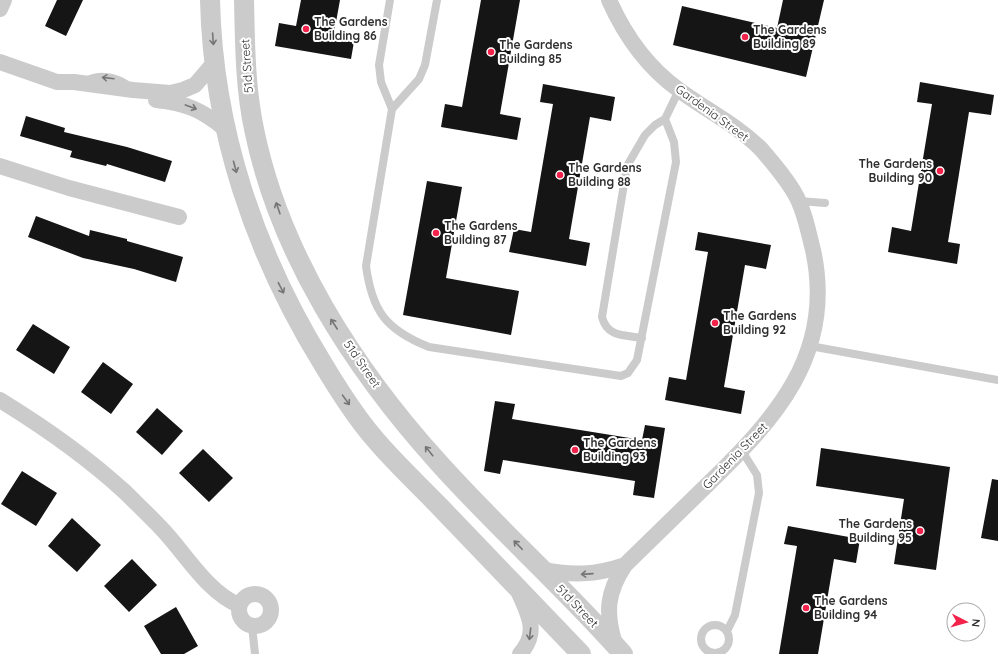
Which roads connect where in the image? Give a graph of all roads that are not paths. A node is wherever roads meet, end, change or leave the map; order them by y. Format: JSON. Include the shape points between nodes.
{"nodes":[{"id":1,"x":4,"y":0,"type":"edge"},
{"id":2,"x":210,"y":0,"type":"edge"},
{"id":3,"x":238,"y":0,"type":"edge"},
{"id":4,"x":244,"y":0,"type":"edge"},
{"id":5,"x":390,"y":0,"type":"edge"},
{"id":6,"x":437,"y":0,"type":"edge"},
{"id":7,"x":609,"y":0,"type":"edge"},
{"id":8,"x":0,"y":9,"type":"edge"},
{"id":9,"x":245,"y":31,"type":"junction"},
{"id":10,"x":0,"y":62,"type":"edge"},
{"id":11,"x":214,"y":63,"type":"junction"},
{"id":12,"x":57,"y":82,"type":"junction"},
{"id":13,"x":679,"y":90,"type":"junction"},
{"id":14,"x":392,"y":109,"type":"junction"},
{"id":15,"x":665,"y":119,"type":"junction"},
{"id":16,"x":224,"y":129,"type":"junction"},
{"id":17,"x":0,"y":166,"type":"edge"},
{"id":18,"x":799,"y":202,"type":"junction"},
{"id":19,"x":824,"y":203,"type":"dead end"},
{"id":20,"x":179,"y":218,"type":"dead end"},
{"id":21,"x":642,"y":338,"type":"junction"},
{"id":22,"x":810,"y":346,"type":"junction"},
{"id":23,"x":998,"y":380,"type":"edge"},
{"id":24,"x":0,"y":400,"type":"edge"},
{"id":25,"x":742,"y":451,"type":"junction"},
{"id":26,"x":625,"y":565,"type":"junction"},
{"id":27,"x":541,"y":569,"type":"junction"},
{"id":28,"x":515,"y":586,"type":"junction"},
{"id":29,"x":239,"y":605,"type":"junction"},
{"id":30,"x":252,"y":626,"type":"junction"},
{"id":31,"x":727,"y":631,"type":"dead end"},
{"id":32,"x":619,"y":650,"type":"edge"},
{"id":33,"x":255,"y":654,"type":"edge"},
{"id":34,"x":520,"y":654,"type":"edge"},
{"id":35,"x":581,"y":654,"type":"edge"}],
"edges":[{"from":1,"to":8,"type":"street"},
{"from":2,"to":11,"type":"street","one_way":true},
{"from":3,"to":9,"type":"street","via":[[238,12]]},
{"from":4,"to":9,"type":"street","name":"51d Street"},
{"from":5,"to":14,"type":"lane","via":[[379,65],[381,82]]},
{"from":6,"to":14,"type":"lane","via":[[425,65],[419,79]]},
{"from":7,"to":13,"type":"street","name":"Gardenia Street","via":[[620,24],[637,48],[654,69]]},
{"from":27,"to":9,"type":"street","name":"51d Street","one_way":true,"via":[[437,462],[360,363],[317,297],[284,226],[262,160],[254,129],[246,73]]},
{"from":10,"to":12,"type":"street"},
{"from":11,"to":12,"type":"street","one_way":true,"via":[[195,85],[170,93]]},
{"from":11,"to":16,"type":"street"},
{"from":12,"to":16,"type":"street","one_way":true,"via":[[73,90],[189,106],[201,111]]},
{"from":13,"to":15,"type":"lane"},
{"from":13,"to":18,"type":"street","name":"Gardenia Street","via":[[739,130],[761,149]]},
{"from":14,"to":21,"type":"lane","via":[[366,266],[369,288],[377,308],[391,326],[408,339],[429,347],[621,376],[628,373],[636,364]]},
{"from":15,"to":21,"type":"lane","via":[[674,142],[676,162]]},
{"from":15,"to":21,"type":"lane","via":[[645,135],[628,166],[602,317],[608,330]]},
{"from":16,"to":28,"type":"street","one_way":true,"via":[[256,232],[278,284],[304,334],[340,391],[374,437]]},
{"from":17,"to":20,"type":"street"},
{"from":18,"to":19,"type":"lane"},
{"from":18,"to":22,"type":"street","name":"Gardenia Street","via":[[816,264],[817,293]]},
{"from":22,"to":23,"type":"lane"},
{"from":22,"to":25,"type":"street","name":"Gardenia Street","via":[[792,386],[762,430]]},
{"from":24,"to":29,"type":"street","via":[[39,424],[123,491],[162,529],[220,595]]},
{"from":25,"to":26,"type":"street","name":"Gardenia Street"},
{"from":25,"to":31,"type":"lane","via":[[757,475],[759,493],[735,615]]},
{"from":26,"to":27,"type":"street","name":"Gardenia Street","one_way":true,"via":[[585,574],[563,574]]},
{"from":26,"to":32,"type":"street","name":"Gardenia Street","via":[[617,577],[609,604],[610,626]]},
{"from":27,"to":32,"type":"street","name":"51d Street"},
{"from":28,"to":34,"type":"street","one_way":true,"via":[[532,628],[531,638]]},
{"from":28,"to":35,"type":"street"},
{"from":29,"to":30,"type":"street","via":[[241,618]]},
{"from":29,"to":30,"type":"street","via":[[243,599],[255,593],[267,598],[272,611],[270,618],[259,626]]},
{"from":30,"to":33,"type":"lane"}]}
